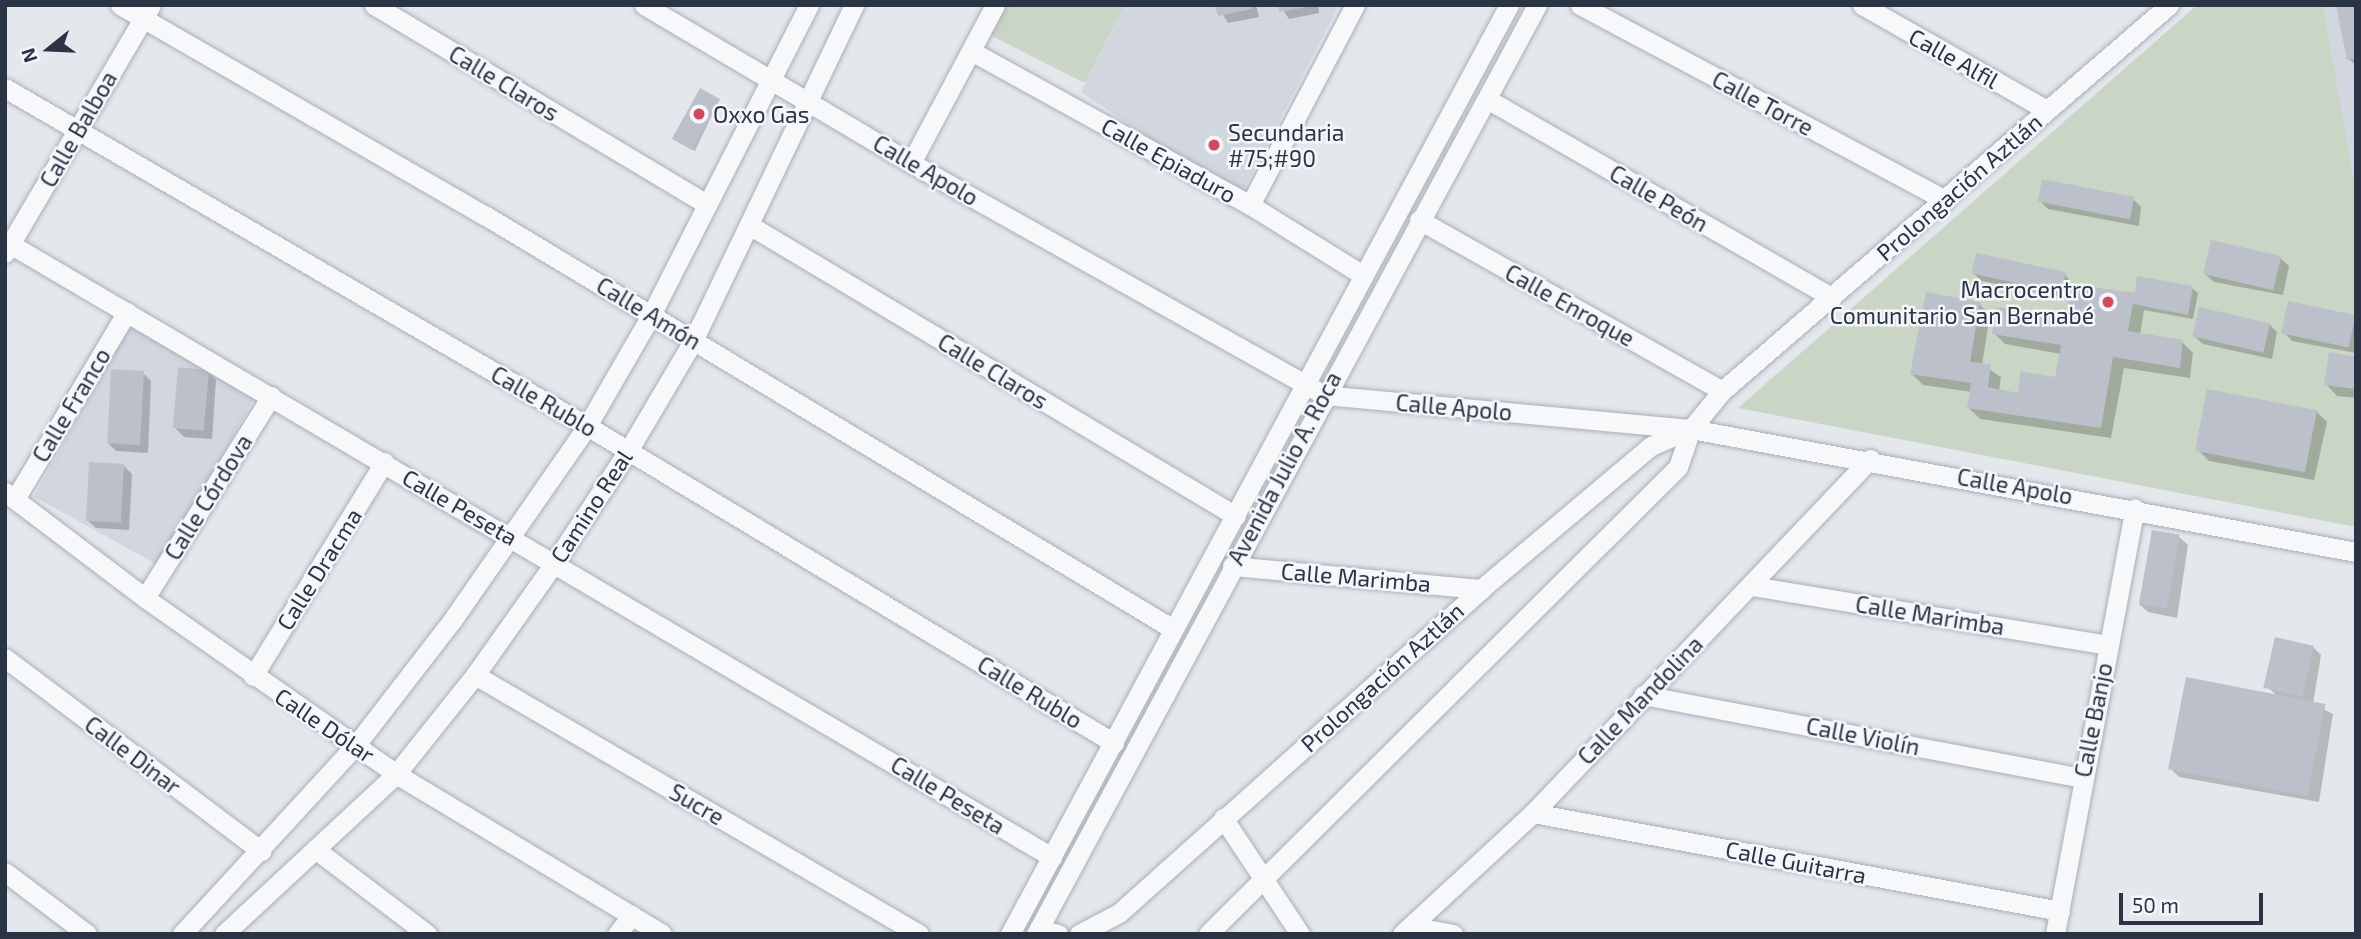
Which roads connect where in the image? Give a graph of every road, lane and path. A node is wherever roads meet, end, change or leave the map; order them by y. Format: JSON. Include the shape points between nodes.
{"nodes":[{"id":1,"x":120,"y":5,"type":"edge"},
{"id":2,"x":374,"y":5,"type":"edge"},
{"id":3,"x":644,"y":5,"type":"edge"},
{"id":4,"x":809,"y":5,"type":"edge"},
{"id":5,"x":854,"y":5,"type":"edge"},
{"id":6,"x":995,"y":5,"type":"edge"},
{"id":7,"x":1355,"y":5,"type":"edge"},
{"id":8,"x":1508,"y":5,"type":"edge"},
{"id":9,"x":1537,"y":5,"type":"edge"},
{"id":10,"x":1580,"y":5,"type":"edge"},
{"id":11,"x":1861,"y":5,"type":"edge"},
{"id":12,"x":2140,"y":5,"type":"edge"},
{"id":13,"x":2164,"y":10,"type":"edge"},
{"id":14,"x":147,"y":12,"type":"edge"},
{"id":15,"x":971,"y":51,"type":"junction"},
{"id":16,"x":772,"y":82,"type":"junction"},
{"id":17,"x":5,"y":88,"type":"edge"},
{"id":18,"x":1487,"y":99,"type":"junction"},
{"id":19,"x":807,"y":100,"type":"junction"},
{"id":20,"x":2048,"y":110,"type":"junction"},
{"id":21,"x":78,"y":131,"type":"junction"},
{"id":22,"x":911,"y":163,"type":"junction"},
{"id":23,"x":1945,"y":200,"type":"junction"},
{"id":24,"x":707,"y":204,"type":"junction"},
{"id":25,"x":1250,"y":205,"type":"junction"},
{"id":26,"x":1419,"y":220,"type":"junction"},
{"id":27,"x":749,"y":225,"type":"junction"},
{"id":28,"x":8,"y":248,"type":"edge"},
{"id":29,"x":1363,"y":275,"type":"junction"},
{"id":30,"x":1832,"y":297,"type":"junction"},
{"id":31,"x":127,"y":312,"type":"junction"},
{"id":32,"x":651,"y":314,"type":"junction"},
{"id":33,"x":693,"y":341,"type":"junction"},
{"id":34,"x":1315,"y":391,"type":"junction"},
{"id":35,"x":1722,"y":391,"type":"junction"},
{"id":36,"x":271,"y":396,"type":"junction"},
{"id":37,"x":587,"y":426,"type":"junction"},
{"id":38,"x":1691,"y":429,"type":"junction"},
{"id":39,"x":628,"y":451,"type":"junction"},
{"id":40,"x":1870,"y":459,"type":"junction"},
{"id":41,"x":384,"y":463,"type":"junction"},
{"id":42,"x":10,"y":495,"type":"edge"},
{"id":43,"x":2135,"y":508,"type":"junction"},
{"id":44,"x":1236,"y":516,"type":"junction"},
{"id":45,"x":511,"y":537,"type":"junction"},
{"id":46,"x":2356,"y":552,"type":"edge"},
{"id":47,"x":555,"y":562,"type":"junction"},
{"id":48,"x":1232,"y":566,"type":"junction"},
{"id":49,"x":1752,"y":586,"type":"junction"},
{"id":50,"x":1481,"y":589,"type":"junction"},
{"id":51,"x":145,"y":598,"type":"junction"},
{"id":52,"x":1173,"y":629,"type":"junction"},
{"id":53,"x":2107,"y":645,"type":"junction"},
{"id":54,"x":5,"y":658,"type":"edge"},
{"id":55,"x":475,"y":675,"type":"junction"},
{"id":56,"x":253,"y":676,"type":"junction"},
{"id":57,"x":1643,"y":695,"type":"junction"},
{"id":58,"x":1114,"y":743,"type":"junction"},
{"id":59,"x":355,"y":746,"type":"junction"},
{"id":60,"x":396,"y":774,"type":"junction"},
{"id":61,"x":2082,"y":778,"type":"junction"},
{"id":62,"x":1533,"y":813,"type":"junction"},
{"id":63,"x":1223,"y":818,"type":"junction"},
{"id":64,"x":315,"y":849,"type":"junction"},
{"id":65,"x":261,"y":851,"type":"junction"},
{"id":66,"x":1052,"y":858,"type":"junction"},
{"id":67,"x":5,"y":872,"type":"edge"},
{"id":68,"x":1264,"y":878,"type":"junction"},
{"id":69,"x":2060,"y":911,"type":"junction"},
{"id":70,"x":203,"y":914,"type":"junction"},
{"id":71,"x":632,"y":915,"type":"junction"},
{"id":72,"x":1407,"y":930,"type":"edge"},
{"id":73,"x":1044,"y":932,"type":"edge"},
{"id":74,"x":87,"y":934,"type":"edge"},
{"id":75,"x":182,"y":934,"type":"edge"},
{"id":76,"x":224,"y":934,"type":"edge"},
{"id":77,"x":427,"y":934,"type":"edge"},
{"id":78,"x":617,"y":934,"type":"edge"},
{"id":79,"x":662,"y":934,"type":"edge"},
{"id":80,"x":919,"y":934,"type":"edge"},
{"id":81,"x":1010,"y":934,"type":"edge"},
{"id":82,"x":1079,"y":934,"type":"edge"},
{"id":83,"x":1208,"y":934,"type":"edge"},
{"id":84,"x":1300,"y":934,"type":"edge"},
{"id":85,"x":1453,"y":934,"type":"edge"},
{"id":86,"x":2055,"y":934,"type":"edge"}],
"edges":[{"from":1,"to":14,"type":"street","name":"Calle Amón"},
{"from":2,"to":24,"type":"street","name":"Calle Claros"},
{"from":3,"to":16,"type":"street","name":"Calle Apolo"},
{"from":4,"to":16,"type":"street","name":"Camino Real"},
{"from":5,"to":19,"type":"street","name":"Camino Real"},
{"from":6,"to":15,"type":"street"},
{"from":7,"to":25,"type":"street"},
{"from":8,"to":29,"type":"street","name":"Avenida Julio A. Roca"},
{"from":9,"to":18,"type":"street","name":"Avenida Julio A. Roca"},
{"from":10,"to":23,"type":"street","name":"Calle Torre"},
{"from":11,"to":20,"type":"street","name":"Calle Alfil"},
{"from":12,"to":13,"type":"street"},
{"from":13,"to":20,"type":"street","name":"Prolongación Aztlán"},
{"from":14,"to":21,"type":"street","name":"Calle Balboa"},
{"from":14,"to":32,"type":"street","name":"Calle Amón"},
{"from":15,"to":22,"type":"street"},
{"from":15,"to":25,"type":"street","name":"Calle Epiaduro"},
{"from":16,"to":19,"type":"street","name":"Calle Apolo"},
{"from":16,"to":24,"type":"street","name":"Camino Real"},
{"from":17,"to":21,"type":"street","name":"Calle Rublo"},
{"from":18,"to":26,"type":"street","name":"Avenida Julio A. Roca"},
{"from":18,"to":30,"type":"street","name":"Calle Peón"},
{"from":19,"to":22,"type":"street","name":"Calle Apolo"},
{"from":19,"to":27,"type":"street","name":"Camino Real"},
{"from":20,"to":23,"type":"street","name":"Prolongación Aztlán"},
{"from":21,"to":28,"type":"street","name":"Calle Balboa"},
{"from":21,"to":37,"type":"street","name":"Calle Rublo"},
{"from":22,"to":34,"type":"street","name":"Calle Apolo"},
{"from":23,"to":30,"type":"street","name":"Prolongación Aztlán"},
{"from":24,"to":32,"type":"street","name":"Camino Real"},
{"from":25,"to":29,"type":"street","name":"Calle Epiaduro"},
{"from":26,"to":34,"type":"street","name":"Avenida Julio A. Roca"},
{"from":26,"to":35,"type":"street","name":"Calle Enroque"},
{"from":27,"to":33,"type":"street","name":"Camino Real"},
{"from":27,"to":44,"type":"street","name":"Calle Claros"},
{"from":28,"to":31,"type":"street","name":"Calle Peseta"},
{"from":29,"to":34,"type":"street","name":"Avenida Julio A. Roca"},
{"from":30,"to":35,"type":"street","name":"Prolongación Aztlán"},
{"from":31,"to":36,"type":"street","name":"Calle Peseta"},
{"from":31,"to":42,"type":"street","name":"Calle Franco"},
{"from":32,"to":33,"type":"street","name":"Calle Amón"},
{"from":32,"to":37,"type":"street","name":"Camino Real"},
{"from":33,"to":39,"type":"street","name":"Camino Real"},
{"from":33,"to":52,"type":"street","name":"Calle Amón"},
{"from":34,"to":38,"type":"street","name":"Calle Apolo"},
{"from":34,"to":44,"type":"street","name":"Avenida Julio A. Roca"},
{"from":34,"to":48,"type":"street","name":"Avenida Julio A. Roca"},
{"from":35,"to":38,"type":"street","name":"Prolongación Aztlán"},
{"from":36,"to":41,"type":"street","name":"Calle Peseta"},
{"from":36,"to":51,"type":"street","name":"Calle Córdova"},
{"from":37,"to":39,"type":"street","name":"Calle Rublo"},
{"from":37,"to":45,"type":"street","name":"Camino Real"},
{"from":38,"to":40,"type":"street","name":"Calle Apolo"},
{"from":38,"to":50,"type":"street","name":"Prolongación Aztlán","via":[[1651,446]]},
{"from":38,"to":68,"type":"street","name":"Prolongación Aztlán","via":[[1678,467]]},
{"from":39,"to":47,"type":"street","name":"Camino Real"},
{"from":39,"to":58,"type":"street","name":"Calle Rublo"},
{"from":40,"to":43,"type":"street","name":"Calle Apolo"},
{"from":40,"to":49,"type":"street","name":"Calle Mandolina"},
{"from":41,"to":45,"type":"street","name":"Calle Peseta"},
{"from":41,"to":56,"type":"street","name":"Calle Dracma"},
{"from":42,"to":51,"type":"street","name":"Calle Dólar"},
{"from":43,"to":46,"type":"street","name":"Calle Apolo"},
{"from":43,"to":53,"type":"street","name":"Calle Banjo"},
{"from":44,"to":52,"type":"street","name":"Avenida Julio A. Roca"},
{"from":45,"to":47,"type":"street","name":"Calle Peseta"},
{"from":45,"to":59,"type":"street","name":"Camino Real"},
{"from":47,"to":55,"type":"street","name":"Camino Real"},
{"from":47,"to":66,"type":"street","name":"Calle Peseta"},
{"from":48,"to":50,"type":"street","name":"Calle Marimba"},
{"from":48,"to":73,"type":"street","name":"Avenida Julio A. Roca"},
{"from":49,"to":53,"type":"street","name":"Calle Marimba"},
{"from":49,"to":57,"type":"street","name":"Calle Mandolina"},
{"from":50,"to":63,"type":"street","name":"Prolongación Aztlán"},
{"from":51,"to":56,"type":"street","name":"Calle Dólar"},
{"from":52,"to":58,"type":"street","name":"Avenida Julio A. Roca"},
{"from":53,"to":61,"type":"street","name":"Calle Banjo"},
{"from":54,"to":65,"type":"street","name":"Calle Dinar"},
{"from":55,"to":60,"type":"street","name":"Camino Real"},
{"from":55,"to":80,"type":"street","name":"Sucre"},
{"from":56,"to":59,"type":"street","name":"Calle Dólar"},
{"from":57,"to":61,"type":"street","name":"Calle Violín"},
{"from":57,"to":62,"type":"street","name":"Calle Mandolina"},
{"from":58,"to":66,"type":"street","name":"Avenida Julio A. Roca"},
{"from":59,"to":60,"type":"street","name":"Calle Dólar"},
{"from":59,"to":65,"type":"street","name":"Camino Real"},
{"from":60,"to":64,"type":"street","name":"Camino Real"},
{"from":60,"to":71,"type":"street","name":"Calle Dólar"},
{"from":61,"to":69,"type":"street","name":"Calle Banjo"},
{"from":62,"to":69,"type":"street","name":"Calle Guitarra"},
{"from":62,"to":72,"type":"street","name":"Calle Mandolina"},
{"from":63,"to":68,"type":"street"},
{"from":63,"to":82,"type":"street","name":"Prolongación Aztlán","via":[[1119,913]]},
{"from":64,"to":76,"type":"street","name":"Camino Real"},
{"from":64,"to":77,"type":"street"},
{"from":65,"to":70,"type":"street","name":"Camino Real"},
{"from":66,"to":81,"type":"street","name":"Avenida Julio A. Roca"},
{"from":67,"to":74,"type":"street"},
{"from":68,"to":83,"type":"street","name":"Prolongación Aztlán"},
{"from":68,"to":84,"type":"street"},
{"from":69,"to":86,"type":"street","name":"Calle Banjo"},
{"from":70,"to":75,"type":"street","name":"Camino Real"},
{"from":70,"to":76,"type":"street"},
{"from":71,"to":78,"type":"street"},
{"from":71,"to":79,"type":"street","name":"Calle Dólar"},
{"from":72,"to":85,"type":"street"}]}
